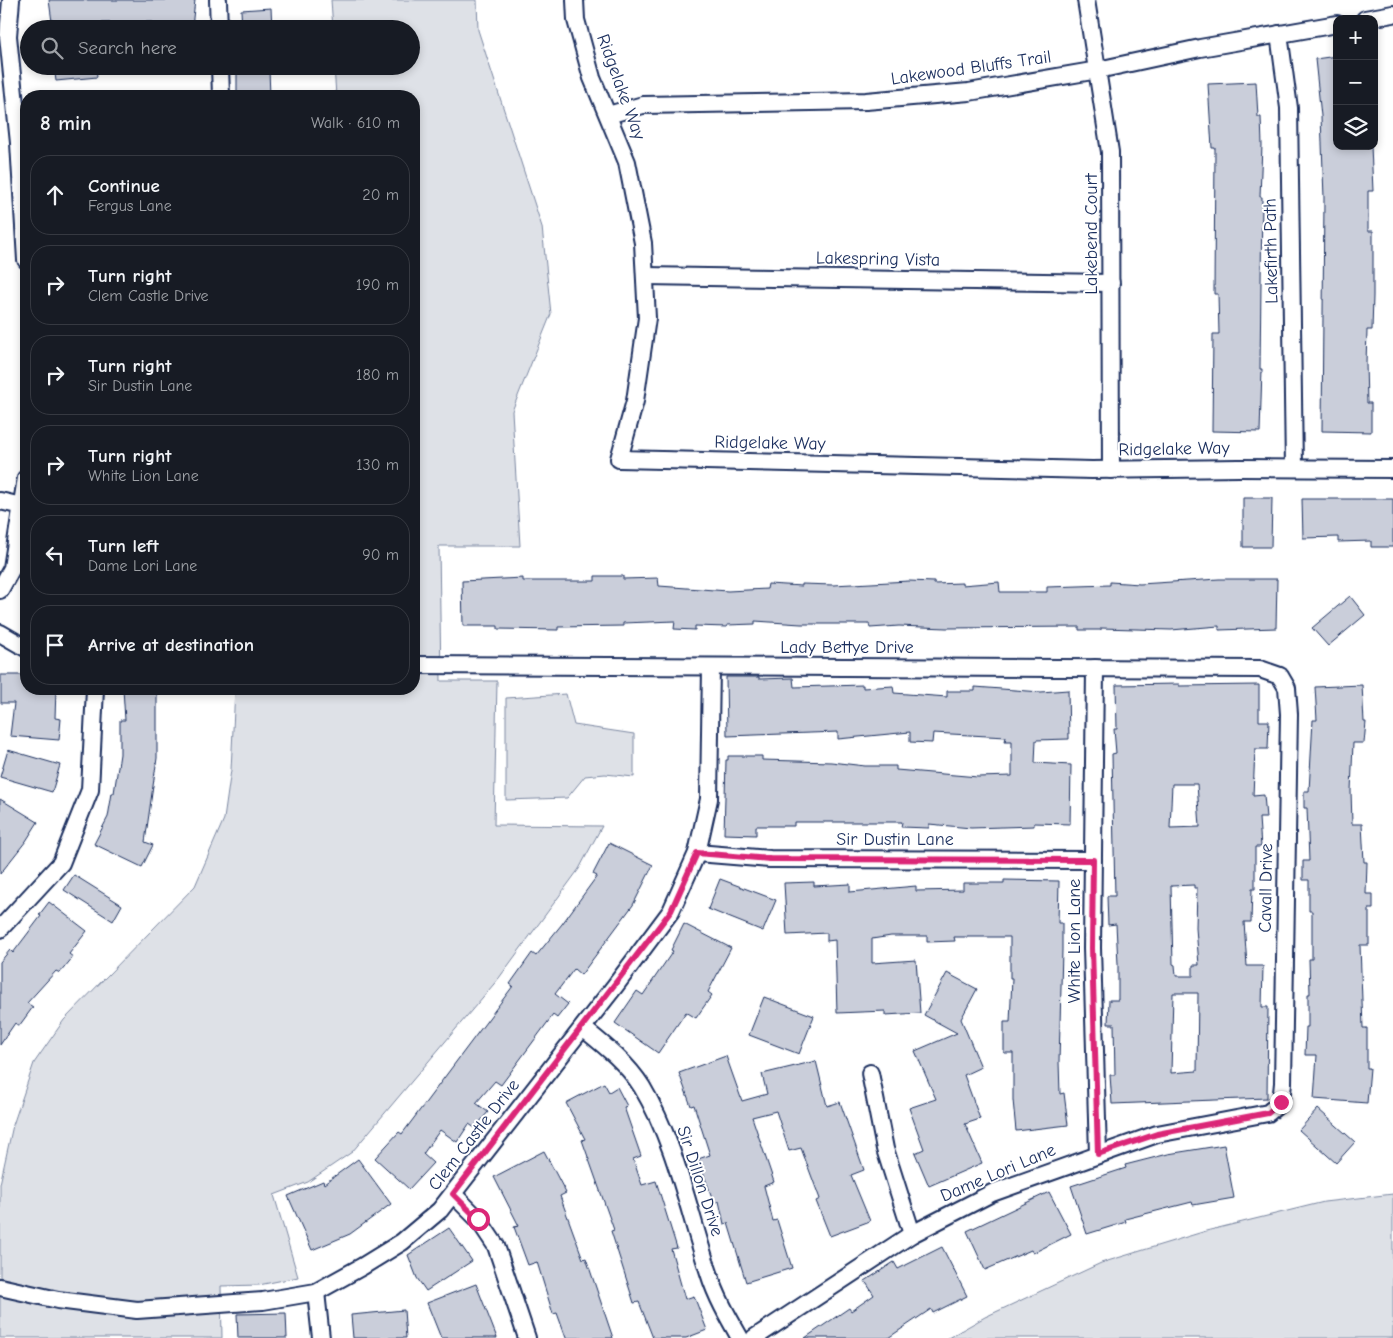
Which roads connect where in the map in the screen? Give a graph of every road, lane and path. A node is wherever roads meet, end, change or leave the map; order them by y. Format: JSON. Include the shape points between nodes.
{"nodes":[{"id":1,"x":10,"y":0,"type":"edge"},
{"id":2,"x":218,"y":0,"type":"edge"},
{"id":3,"x":575,"y":0,"type":"edge"},
{"id":4,"x":1086,"y":0,"type":"edge"},
{"id":5,"x":1393,"y":14,"type":"edge"},
{"id":6,"x":1378,"y":17,"type":"edge"},
{"id":7,"x":219,"y":20,"type":"edge"},
{"id":8,"x":1333,"y":25,"type":"edge"},
{"id":9,"x":1278,"y":34,"type":"junction"},
{"id":10,"x":1098,"y":70,"type":"junction"},
{"id":11,"x":220,"y":75,"type":"edge"},
{"id":12,"x":221,"y":90,"type":"edge"},
{"id":13,"x":608,"y":115,"type":"junction"},
{"id":14,"x":20,"y":160,"type":"edge"},
{"id":15,"x":645,"y":276,"type":"junction"},
{"id":16,"x":1111,"y":283,"type":"junction"},
{"id":17,"x":1294,"y":468,"type":"junction"},
{"id":18,"x":1393,"y":469,"type":"edge"},
{"id":19,"x":1111,"y":470,"type":"junction"},
{"id":20,"x":0,"y":501,"type":"edge"},
{"id":21,"x":20,"y":506,"type":"edge"},
{"id":22,"x":20,"y":527,"type":"edge"},
{"id":23,"x":0,"y":590,"type":"edge"},
{"id":24,"x":0,"y":634,"type":"edge"},
{"id":25,"x":20,"y":645,"type":"edge"},
{"id":26,"x":420,"y":665,"type":"edge"},
{"id":27,"x":711,"y":667,"type":"junction"},
{"id":28,"x":1095,"y":668,"type":"junction"},
{"id":29,"x":1280,"y":676,"type":"joint"},
{"id":30,"x":96,"y":695,"type":"edge"},
{"id":31,"x":697,"y":853,"type":"junction"},
{"id":32,"x":1093,"y":860,"type":"junction"},
{"id":33,"x":0,"y":929,"type":"edge"},
{"id":34,"x":582,"y":1028,"type":"junction"},
{"id":35,"x":870,"y":1074,"type":"dead end"},
{"id":36,"x":1281,"y":1102,"type":"joint"},
{"id":37,"x":1098,"y":1154,"type":"junction"},
{"id":38,"x":453,"y":1194,"type":"junction"},
{"id":39,"x":912,"y":1234,"type":"junction"},
{"id":40,"x":0,"y":1287,"type":"edge"},
{"id":41,"x":316,"y":1292,"type":"junction"},
{"id":42,"x":321,"y":1338,"type":"edge"},
{"id":43,"x":527,"y":1338,"type":"edge"},
{"id":44,"x":740,"y":1338,"type":"edge"},
{"id":45,"x":754,"y":1338,"type":"edge"}],
"edges":[{"from":1,"to":14,"type":"street","via":[[8,36]]},
{"from":2,"to":7,"type":"street"},
{"from":3,"to":13,"type":"street","name":"Ridgelake Way","via":[[576,20],[592,78]]},
{"from":4,"to":10,"type":"street","name":"Lakebend Court"},
{"from":5,"to":6,"type":"street"},
{"from":8,"to":9,"type":"street","name":"Lakewood Bluffs Trail"},
{"from":9,"to":10,"type":"street","name":"Lakewood Bluffs Trail"},
{"from":9,"to":17,"type":"street","name":"Lakefirth Path","via":[[1289,108]]},
{"from":10,"to":13,"type":"street","name":"Lakewood Bluffs Trail","via":[[950,94],[866,101],[643,105]]},
{"from":10,"to":16,"type":"street","name":"Lakebend Court","via":[[1110,152]]},
{"from":11,"to":12,"type":"street"},
{"from":13,"to":15,"type":"street","name":"Ridgelake Way","via":[[627,162],[643,242]]},
{"from":15,"to":16,"type":"street","name":"Lakespring Vista"},
{"from":15,"to":19,"type":"street","name":"Ridgelake Way","via":[[647,318],[635,401],[619,459]]},
{"from":16,"to":19,"type":"street","name":"Lakebend Court"},
{"from":17,"to":18,"type":"street","name":"Ridgelake Way"},
{"from":17,"to":19,"type":"street","name":"Ridgelake Way"},
{"from":20,"to":21,"type":"street"},
{"from":22,"to":23,"type":"street","via":[[12,568]]},
{"from":24,"to":25,"type":"street"},
{"from":26,"to":27,"type":"street","name":"Lady Bettye Drive"},
{"from":27,"to":28,"type":"street","name":"Lady Bettye Drive"},
{"from":27,"to":31,"type":"street","name":"Clem Castle Drive","via":[[709,799]]},
{"from":28,"to":29,"type":"street","name":"Lady Bettye Drive","via":[[1260,669]]},
{"from":28,"to":32,"type":"street","name":"White Lion Lane"},
{"from":29,"to":36,"type":"street","name":"Cavall Drive","via":[[1287,688],[1289,714]]},
{"from":30,"to":33,"type":"street","via":[[90,790],[61,863]]},
{"from":31,"to":32,"type":"street","name":"Sir Dustin Lane","via":[[770,859]]},
{"from":31,"to":34,"type":"street","name":"Clem Castle Drive","via":[[671,911]]},
{"from":32,"to":37,"type":"street","name":"White Lion Lane"},
{"from":34,"to":38,"type":"street","name":"Clem Castle Drive"},
{"from":34,"to":44,"type":"street","name":"Sir Dillon Drive","via":[[615,1054],[641,1086],[668,1139],[709,1275]]},
{"from":35,"to":39,"type":"street","via":[[885,1149]]},
{"from":36,"to":37,"type":"street","name":"Dame Lori Lane","via":[[1268,1113],[1157,1134]]},
{"from":37,"to":39,"type":"street","name":"Dame Lori Lane","via":[[992,1193]]},
{"from":38,"to":41,"type":"street","name":"Clem Castle Drive","via":[[440,1210],[402,1242]]},
{"from":38,"to":43,"type":"street","via":[[478,1219],[496,1246]]},
{"from":39,"to":45,"type":"street","name":"Dame Lori Lane"},
{"from":40,"to":41,"type":"street","name":"Clem Castle Drive","via":[[58,1300],[137,1310],[263,1302]]},
{"from":41,"to":42,"type":"street"}]}
